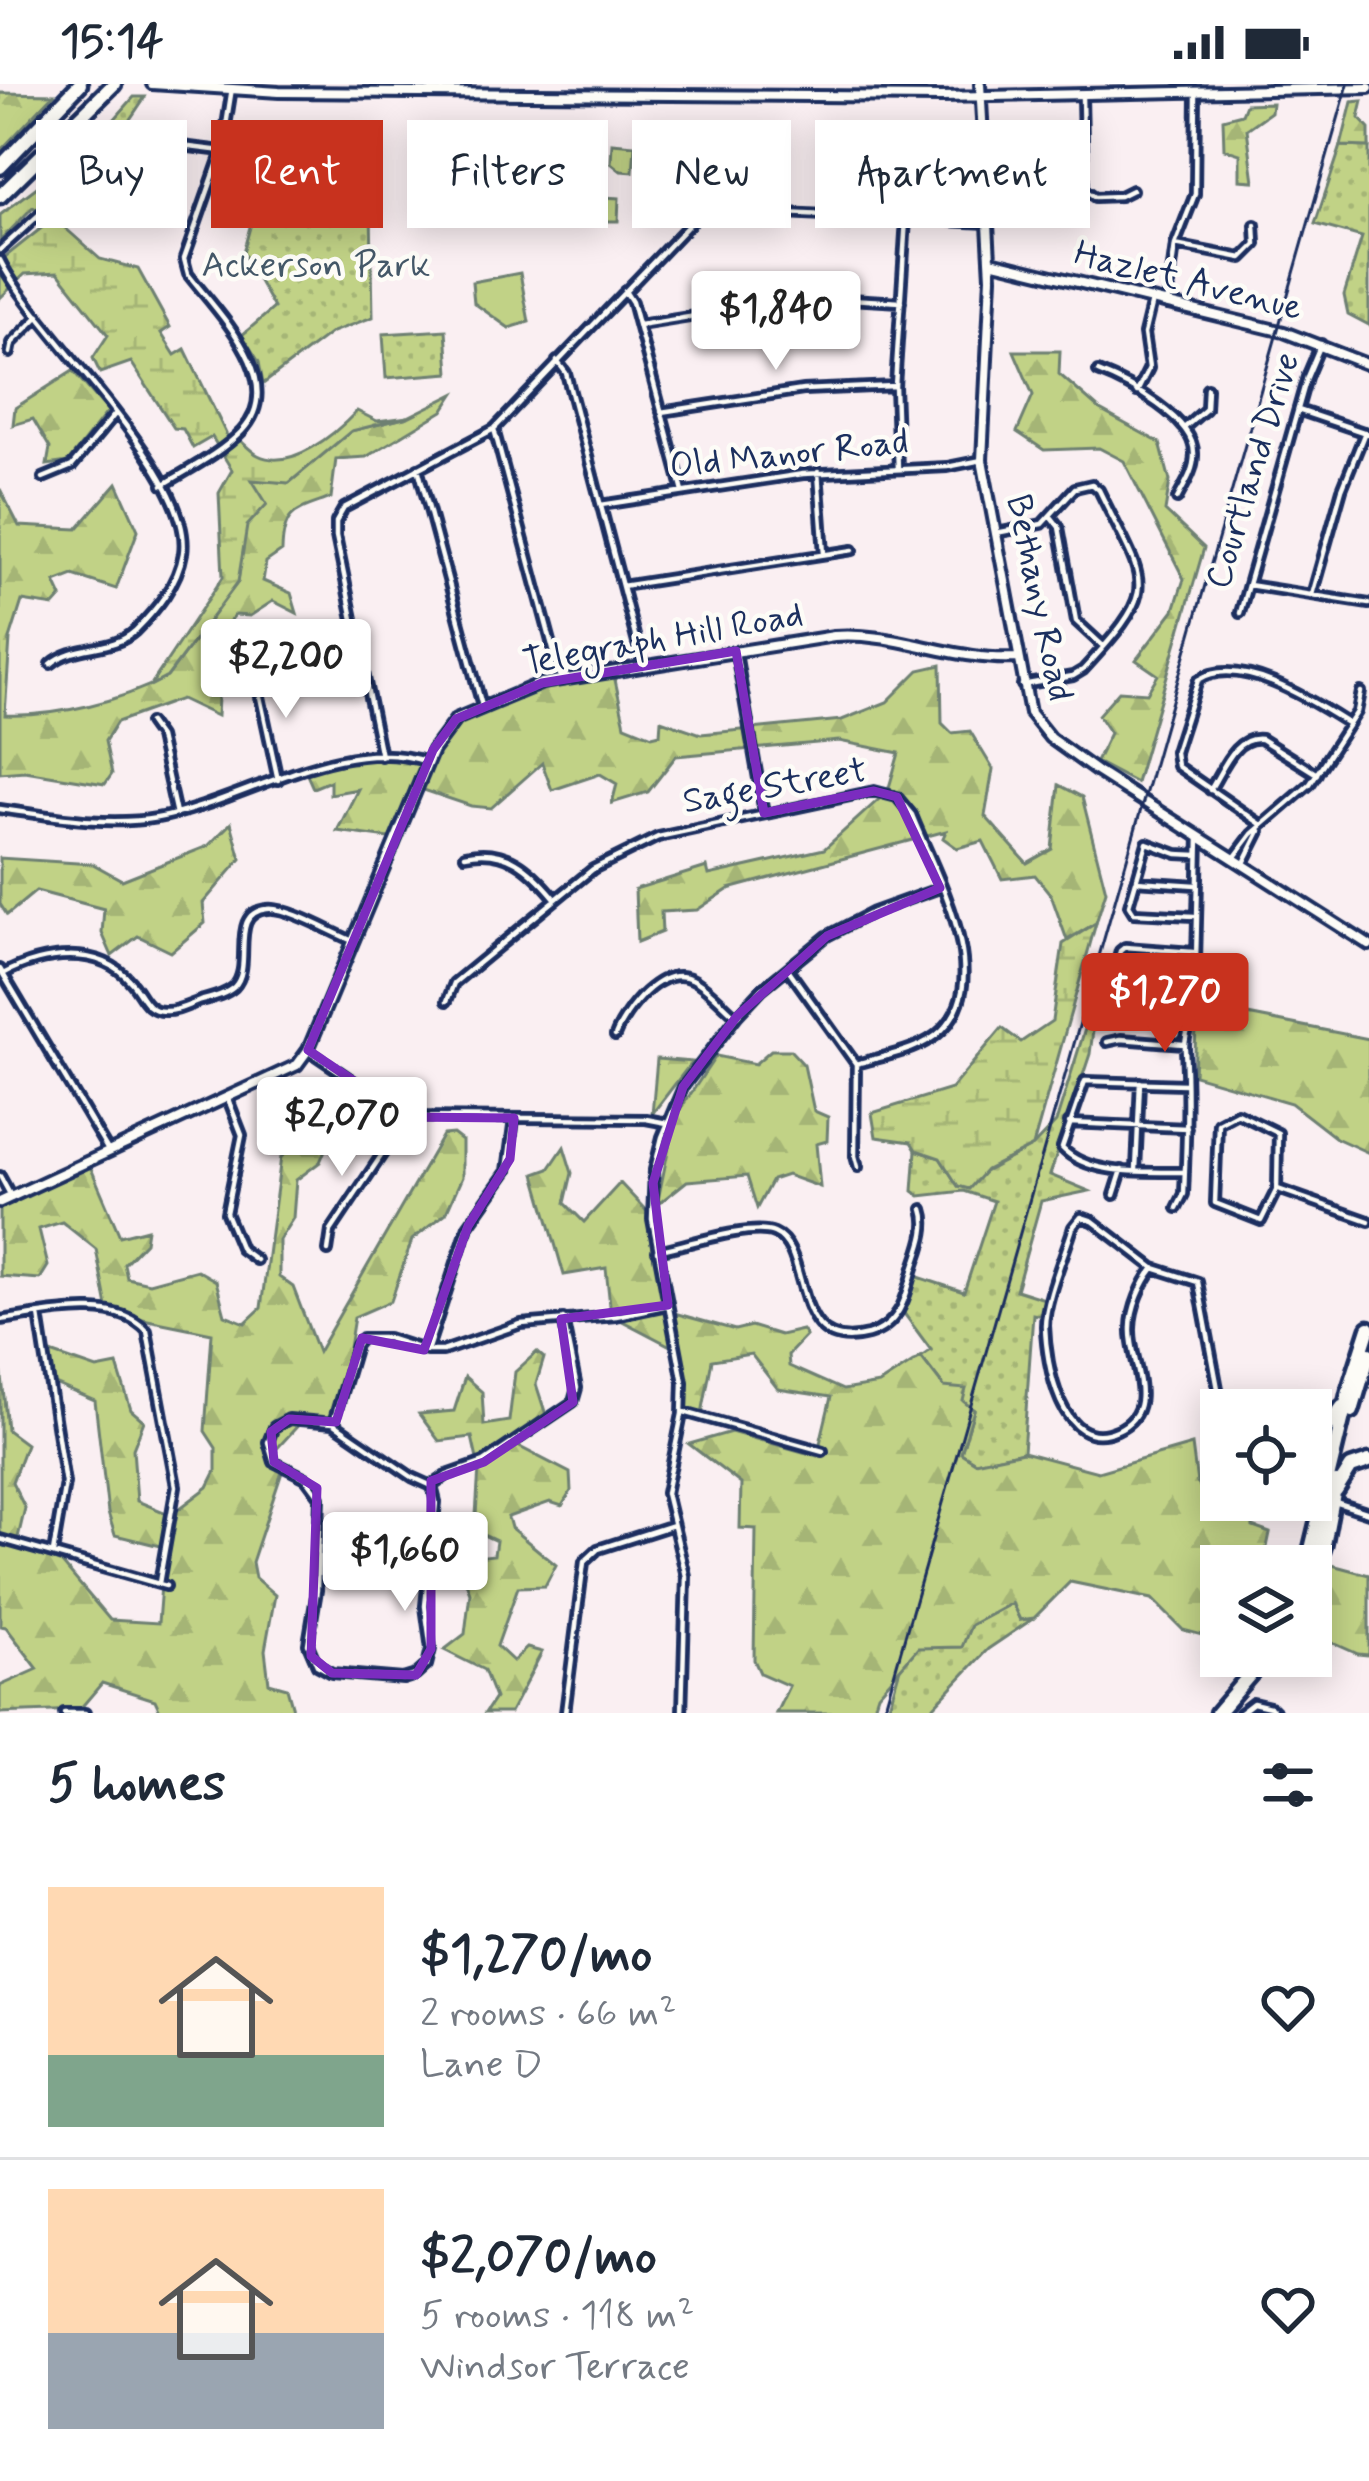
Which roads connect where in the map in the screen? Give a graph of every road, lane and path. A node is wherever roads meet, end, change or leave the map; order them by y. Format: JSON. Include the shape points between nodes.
{"nodes":[{"id":1,"x":80,"y":84,"type":"edge"},
{"id":2,"x":114,"y":84,"type":"edge"},
{"id":3,"x":152,"y":84,"type":"edge"},
{"id":4,"x":980,"y":84,"type":"edge"},
{"id":5,"x":232,"y":86,"type":"edge"},
{"id":6,"x":1168,"y":87,"type":"edge"},
{"id":7,"x":1369,"y":88,"type":"edge"},
{"id":8,"x":1196,"y":91,"type":"junction"},
{"id":9,"x":1082,"y":96,"type":"junction"},
{"id":10,"x":980,"y":97,"type":"junction"},
{"id":11,"x":226,"y":120,"type":"edge"},
{"id":12,"x":981,"y":120,"type":"edge"},
{"id":13,"x":211,"y":150,"type":"edge"},
{"id":14,"x":0,"y":167,"type":"edge"},
{"id":15,"x":211,"y":180,"type":"edge"},
{"id":16,"x":1132,"y":190,"type":"dead end"},
{"id":17,"x":0,"y":196,"type":"edge"},
{"id":18,"x":815,"y":214,"type":"edge"},
{"id":19,"x":1255,"y":225,"type":"dead end"},
{"id":20,"x":905,"y":228,"type":"edge"},
{"id":21,"x":988,"y":228,"type":"edge"},
{"id":22,"x":1175,"y":245,"type":"junction"},
{"id":23,"x":0,"y":250,"type":"edge"},
{"id":24,"x":0,"y":260,"type":"edge"},
{"id":25,"x":991,"y":261,"type":"junction"},
{"id":26,"x":625,"y":291,"type":"junction"},
{"id":27,"x":901,"y":302,"type":"junction"},
{"id":28,"x":1152,"y":302,"type":"junction"},
{"id":29,"x":1168,"y":305,"type":"junction"},
{"id":30,"x":39,"y":316,"type":"junction"},
{"id":31,"x":639,"y":325,"type":"junction"},
{"id":32,"x":1321,"y":344,"type":"junction"},
{"id":33,"x":10,"y":353,"type":"dead end"},
{"id":34,"x":557,"y":362,"type":"junction"},
{"id":35,"x":1369,"y":365,"type":"edge"},
{"id":36,"x":1098,"y":372,"type":"dead end"},
{"id":37,"x":895,"y":386,"type":"junction"},
{"id":38,"x":1207,"y":388,"type":"dead end"},
{"id":39,"x":1137,"y":392,"type":"junction"},
{"id":40,"x":1298,"y":410,"type":"junction"},
{"id":41,"x":116,"y":412,"type":"junction"},
{"id":42,"x":662,"y":412,"type":"junction"},
{"id":43,"x":1184,"y":428,"type":"junction"},
{"id":44,"x":494,"y":429,"type":"junction"},
{"id":45,"x":1367,"y":433,"type":"edge"},
{"id":46,"x":982,"y":460,"type":"junction"},
{"id":47,"x":418,"y":467,"type":"junction"},
{"id":48,"x":898,"y":469,"type":"junction"},
{"id":49,"x":818,"y":472,"type":"junction"},
{"id":50,"x":43,"y":478,"type":"dead end"},
{"id":51,"x":164,"y":485,"type":"junction"},
{"id":52,"x":683,"y":492,"type":"junction"},
{"id":53,"x":1177,"y":499,"type":"dead end"},
{"id":54,"x":601,"y":505,"type":"junction"},
{"id":55,"x":1052,"y":517,"type":"junction"},
{"id":56,"x":996,"y":533,"type":"junction"},
{"id":57,"x":853,"y":550,"type":"dead end"},
{"id":58,"x":824,"y":554,"type":"junction"},
{"id":59,"x":1248,"y":585,"type":"junction"},
{"id":60,"x":622,"y":586,"type":"junction"},
{"id":61,"x":1312,"y":595,"type":"junction"},
{"id":62,"x":1369,"y":604,"type":"edge"},
{"id":63,"x":1240,"y":613,"type":"dead end"},
{"id":64,"x":1103,"y":646,"type":"junction"},
{"id":65,"x":736,"y":651,"type":"junction"},
{"id":66,"x":260,"y":656,"type":"dead end"},
{"id":67,"x":1017,"y":658,"type":"junction"},
{"id":68,"x":51,"y":664,"type":"dead end"},
{"id":69,"x":643,"y":666,"type":"junction"},
{"id":70,"x":561,"y":679,"type":"junction"},
{"id":71,"x":1022,"y":685,"type":"junction"},
{"id":72,"x":1360,"y":692,"type":"dead end"},
{"id":73,"x":482,"y":706,"type":"junction"},
{"id":74,"x":149,"y":723,"type":"dead end"},
{"id":75,"x":1349,"y":724,"type":"junction"},
{"id":76,"x":381,"y":756,"type":"junction"},
{"id":77,"x":427,"y":762,"type":"junction"},
{"id":78,"x":1317,"y":774,"type":"junction"},
{"id":79,"x":278,"y":780,"type":"junction"},
{"id":80,"x":1210,"y":791,"type":"junction"},
{"id":81,"x":0,"y":809,"type":"edge"},
{"id":82,"x":764,"y":813,"type":"junction"},
{"id":83,"x":176,"y":814,"type":"junction"},
{"id":84,"x":1262,"y":825,"type":"junction"},
{"id":85,"x":1198,"y":836,"type":"junction"},
{"id":86,"x":465,"y":855,"type":"dead end"},
{"id":87,"x":1198,"y":855,"type":"junction"},
{"id":88,"x":1239,"y":861,"type":"junction"},
{"id":89,"x":1136,"y":881,"type":"junction"},
{"id":90,"x":1196,"y":885,"type":"junction"},
{"id":91,"x":940,"y":887,"type":"junction"},
{"id":92,"x":555,"y":898,"type":"junction"},
{"id":93,"x":1194,"y":916,"type":"junction"},
{"id":94,"x":353,"y":941,"type":"junction"},
{"id":95,"x":1369,"y":945,"type":"edge"},
{"id":96,"x":1193,"y":952,"type":"junction"},
{"id":97,"x":788,"y":969,"type":"junction"},
{"id":98,"x":2,"y":972,"type":"edge"},
{"id":99,"x":1193,"y":990,"type":"junction"},
{"id":100,"x":447,"y":1000,"type":"dead end"},
{"id":101,"x":736,"y":1016,"type":"junction"},
{"id":102,"x":615,"y":1036,"type":"dead end"},
{"id":103,"x":1107,"y":1042,"type":"dead end"},
{"id":104,"x":1185,"y":1044,"type":"junction"},
{"id":105,"x":308,"y":1050,"type":"junction"},
{"id":106,"x":856,"y":1064,"type":"junction"},
{"id":107,"x":1140,"y":1082,"type":"junction"},
{"id":108,"x":1188,"y":1084,"type":"junction"},
{"id":109,"x":228,"y":1100,"type":"junction"},
{"id":110,"x":406,"y":1117,"type":"junction"},
{"id":111,"x":514,"y":1118,"type":"junction"},
{"id":112,"x":1069,"y":1123,"type":"junction"},
{"id":113,"x":667,"y":1124,"type":"junction"},
{"id":114,"x":1138,"y":1126,"type":"junction"},
{"id":115,"x":1187,"y":1128,"type":"junction"},
{"id":116,"x":109,"y":1152,"type":"junction"},
{"id":117,"x":859,"y":1167,"type":"dead end"},
{"id":118,"x":1122,"y":1170,"type":"junction"},
{"id":119,"x":1136,"y":1170,"type":"junction"},
{"id":120,"x":1185,"y":1172,"type":"junction"},
{"id":121,"x":0,"y":1176,"type":"edge"},
{"id":122,"x":1276,"y":1189,"type":"junction"},
{"id":123,"x":1114,"y":1195,"type":"dead end"},
{"id":124,"x":12,"y":1198,"type":"junction"},
{"id":125,"x":0,"y":1202,"type":"edge"},
{"id":126,"x":1177,"y":1208,"type":"dead end"},
{"id":127,"x":922,"y":1209,"type":"dead end"},
{"id":128,"x":1369,"y":1221,"type":"edge"},
{"id":129,"x":328,"y":1251,"type":"dead end"},
{"id":130,"x":657,"y":1251,"type":"junction"},
{"id":131,"x":256,"y":1260,"type":"dead end"},
{"id":132,"x":1154,"y":1268,"type":"junction"},
{"id":133,"x":668,"y":1305,"type":"junction"},
{"id":134,"x":39,"y":1315,"type":"junction"},
{"id":135,"x":0,"y":1319,"type":"edge"},
{"id":136,"x":562,"y":1319,"type":"junction"},
{"id":137,"x":1369,"y":1328,"type":"edge"},
{"id":138,"x":427,"y":1351,"type":"junction"},
{"id":139,"x":1369,"y":1354,"type":"edge"},
{"id":140,"x":1218,"y":1389,"type":"edge"},
{"id":141,"x":1348,"y":1395,"type":"junction"},
{"id":142,"x":682,"y":1412,"type":"junction"},
{"id":143,"x":1332,"y":1421,"type":"edge"},
{"id":144,"x":333,"y":1423,"type":"junction"},
{"id":145,"x":823,"y":1451,"type":"dead end"},
{"id":146,"x":1369,"y":1461,"type":"edge"},
{"id":147,"x":1332,"y":1469,"type":"edge"},
{"id":148,"x":1332,"y":1477,"type":"edge"},
{"id":149,"x":432,"y":1486,"type":"junction"},
{"id":150,"x":1332,"y":1490,"type":"edge"},
{"id":151,"x":1332,"y":1499,"type":"edge"},
{"id":152,"x":1369,"y":1513,"type":"edge"},
{"id":153,"x":673,"y":1525,"type":"junction"},
{"id":154,"x":0,"y":1539,"type":"edge"},
{"id":155,"x":53,"y":1553,"type":"junction"},
{"id":156,"x":1238,"y":1677,"type":"edge"},
{"id":157,"x":1248,"y":1677,"type":"edge"},
{"id":158,"x":64,"y":1713,"type":"edge"},
{"id":159,"x":85,"y":1713,"type":"edge"},
{"id":160,"x":565,"y":1713,"type":"edge"},
{"id":161,"x":682,"y":1713,"type":"edge"},
{"id":162,"x":1207,"y":1713,"type":"edge"},
{"id":163,"x":1217,"y":1713,"type":"edge"},
{"id":164,"x":1240,"y":1713,"type":"edge"},
{"id":165,"x":1276,"y":1713,"type":"edge"}],
"edges":[{"from":1,"to":14,"type":"highway"},
{"from":2,"to":17,"type":"highway"},
{"from":3,"to":5,"type":"street"},
{"from":4,"to":10,"type":"street","name":"Bethany Road"},
{"from":5,"to":10,"type":"street"},
{"from":5,"to":11,"type":"street"},
{"from":6,"to":8,"type":"street"},
{"from":6,"to":9,"type":"street"},
{"from":7,"to":8,"type":"street"},
{"from":8,"to":22,"type":"street","via":[[1195,194]]},
{"from":9,"to":10,"type":"street"},
{"from":9,"to":16,"type":"street","via":[[1084,188],[1095,197]]},
{"from":10,"to":12,"type":"street","name":"Bethany Road"},
{"from":13,"to":23,"type":"street","via":[[118,143]]},
{"from":15,"to":51,"type":"street","via":[[184,259],[250,361],[257,400],[241,433]]},
{"from":18,"to":26,"type":"street","via":[[708,208]]},
{"from":19,"to":22,"type":"street","via":[[1256,244],[1242,257]]},
{"from":20,"to":27,"type":"street"},
{"from":21,"to":25,"type":"street","name":"Bethany Road"},
{"from":22,"to":29,"type":"street"},
{"from":24,"to":30,"type":"street"},
{"from":25,"to":28,"type":"street","name":"Hazlet Avenue"},
{"from":25,"to":46,"type":"street","name":"Bethany Road"},
{"from":26,"to":31,"type":"street"},
{"from":26,"to":34,"type":"street"},
{"from":27,"to":31,"type":"street","via":[[815,297]]},
{"from":27,"to":37,"type":"street"},
{"from":28,"to":29,"type":"street","name":"Hazlet Avenue"},
{"from":28,"to":39,"type":"street","via":[[1144,334],[1149,368]]},
{"from":29,"to":32,"type":"street","name":"Hazlet Avenue"},
{"from":30,"to":33,"type":"street"},
{"from":30,"to":41,"type":"street"},
{"from":31,"to":42,"type":"street"},
{"from":32,"to":35,"type":"street","name":"Hazlet Avenue"},
{"from":32,"to":40,"type":"street","name":"Courtland Drive"},
{"from":34,"to":44,"type":"street"},
{"from":34,"to":54,"type":"street"},
{"from":36,"to":39,"type":"street"},
{"from":37,"to":42,"type":"street","via":[[803,390]]},
{"from":37,"to":48,"type":"street"},
{"from":38,"to":43,"type":"street","via":[[1206,409]]},
{"from":39,"to":43,"type":"street"},
{"from":40,"to":45,"type":"street"},
{"from":40,"to":59,"type":"street","name":"Courtland Drive"},
{"from":41,"to":50,"type":"street","via":[[72,466]]},
{"from":41,"to":51,"type":"street"},
{"from":42,"to":52,"type":"street"},
{"from":43,"to":53,"type":"street","via":[[1195,454]]},
{"from":44,"to":47,"type":"street"},
{"from":44,"to":70,"type":"street"},
{"from":45,"to":61,"type":"street"},
{"from":46,"to":48,"type":"street","name":"Old Manor Road"},
{"from":46,"to":56,"type":"street","name":"Bethany Road"},
{"from":47,"to":73,"type":"street"},
{"from":47,"to":76,"type":"street","via":[[348,505],[336,522]]},
{"from":48,"to":49,"type":"street","name":"Old Manor Road"},
{"from":49,"to":52,"type":"street","name":"Old Manor Road"},
{"from":49,"to":58,"type":"street"},
{"from":51,"to":68,"type":"street","via":[[178,510],[184,551],[168,592],[131,635]]},
{"from":52,"to":54,"type":"street","name":"Old Manor Road"},
{"from":54,"to":60,"type":"street"},
{"from":55,"to":56,"type":"street"},
{"from":55,"to":64,"type":"street","via":[[1076,621]]},
{"from":55,"to":64,"type":"street","via":[[1075,488],[1096,487],[1138,572],[1138,604]]},
{"from":56,"to":67,"type":"street","name":"Bethany Road"},
{"from":57,"to":58,"type":"street"},
{"from":58,"to":60,"type":"street"},
{"from":59,"to":61,"type":"street"},
{"from":59,"to":63,"type":"street","name":"Courtland Drive"},
{"from":60,"to":69,"type":"street"},
{"from":61,"to":62,"type":"street"},
{"from":64,"to":71,"type":"street","via":[[1078,673]]},
{"from":65,"to":67,"type":"street","name":"Telegraph Hill Road","via":[[852,635]]},
{"from":65,"to":69,"type":"street","name":"Telegraph Hill Road"},
{"from":65,"to":82,"type":"street"},
{"from":66,"to":79,"type":"street","via":[[256,678]]},
{"from":67,"to":71,"type":"street","name":"Bethany Road"},
{"from":69,"to":70,"type":"street","name":"Telegraph Hill Road"},
{"from":70,"to":73,"type":"street","name":"Telegraph Hill Road"},
{"from":71,"to":85,"type":"street","name":"Bethany Road","via":[[1030,712],[1055,743]]},
{"from":72,"to":75,"type":"street"},
{"from":73,"to":77,"type":"street","name":"Telegraph Hill Road","via":[[450,724]]},
{"from":74,"to":83,"type":"street"},
{"from":75,"to":78,"type":"street"},
{"from":75,"to":80,"type":"street","via":[[1281,684],[1202,676],[1175,760]]},
{"from":76,"to":77,"type":"street"},
{"from":76,"to":79,"type":"street"},
{"from":77,"to":94,"type":"street","name":"Telegraph Hill Road"},
{"from":78,"to":80,"type":"street","via":[[1250,738]]},
{"from":78,"to":84,"type":"street"},
{"from":79,"to":83,"type":"street"},
{"from":80,"to":84,"type":"street"},
{"from":81,"to":83,"type":"street","via":[[102,822]]},
{"from":82,"to":91,"type":"street","name":"Sage Street","via":[[874,791],[897,797],[912,814]]},
{"from":82,"to":92,"type":"street","name":"Sage Street","via":[[658,836]]},
{"from":84,"to":88,"type":"street"},
{"from":85,"to":87,"type":"street"},
{"from":85,"to":88,"type":"street","name":"Bethany Road"},
{"from":86,"to":92,"type":"street","via":[[515,859]]},
{"from":87,"to":89,"type":"street","via":[[1148,843]]},
{"from":87,"to":90,"type":"street"},
{"from":88,"to":95,"type":"street","name":"Bethany Road"},
{"from":89,"to":90,"type":"street"},
{"from":89,"to":93,"type":"street","via":[[1132,912]]},
{"from":90,"to":93,"type":"street"},
{"from":91,"to":97,"type":"street","via":[[827,936]]},
{"from":91,"to":106,"type":"street","name":"Sage Street","via":[[964,950],[967,980],[958,1007],[922,1044]]},
{"from":92,"to":100,"type":"street","name":"Sage Street","via":[[454,983]]},
{"from":93,"to":96,"type":"street"},
{"from":94,"to":98,"type":"street","via":[[261,910],[244,928],[244,968],[235,986],[167,1011],[147,1005],[123,974],[92,958],[42,958]]},
{"from":94,"to":105,"type":"street","name":"Telegraph Hill Road"},
{"from":96,"to":99,"type":"street"},
{"from":96,"to":99,"type":"street","via":[[1125,947],[1116,971],[1125,991],[1166,997]]},
{"from":97,"to":101,"type":"street"},
{"from":97,"to":106,"type":"street"},
{"from":98,"to":116,"type":"street"},
{"from":99,"to":104,"type":"street"},
{"from":101,"to":102,"type":"street","via":[[691,978],[675,977],[658,981]]},
{"from":101,"to":113,"type":"street"},
{"from":103,"to":104,"type":"street"},
{"from":104,"to":108,"type":"street"},
{"from":105,"to":109,"type":"street","via":[[293,1069]]},
{"from":105,"to":110,"type":"street"},
{"from":106,"to":117,"type":"street"},
{"from":107,"to":108,"type":"street"},
{"from":107,"to":112,"type":"street","via":[[1084,1081]]},
{"from":107,"to":114,"type":"street"},
{"from":108,"to":115,"type":"street"},
{"from":109,"to":116,"type":"street"},
{"from":109,"to":131,"type":"street","via":[[242,1135],[226,1213]]},
{"from":110,"to":111,"type":"street"},
{"from":110,"to":129,"type":"street","via":[[331,1232]]},
{"from":111,"to":113,"type":"street"},
{"from":111,"to":138,"type":"street","via":[[507,1171],[468,1226]]},
{"from":112,"to":114,"type":"street"},
{"from":112,"to":118,"type":"street","via":[[1064,1152]]},
{"from":113,"to":130,"type":"street","via":[[653,1183]]},
{"from":114,"to":115,"type":"street"},
{"from":114,"to":119,"type":"street"},
{"from":115,"to":120,"type":"street"},
{"from":116,"to":124,"type":"street"},
{"from":118,"to":119,"type":"street"},
{"from":118,"to":123,"type":"street"},
{"from":119,"to":120,"type":"street"},
{"from":120,"to":126,"type":"street"},
{"from":121,"to":124,"type":"street"},
{"from":122,"to":122,"type":"street","via":[[1277,1131],[1237,1113],[1221,1118],[1216,1205],[1261,1221]]},
{"from":122,"to":128,"type":"street"},
{"from":124,"to":125,"type":"street"},
{"from":127,"to":130,"type":"street","via":[[926,1228],[903,1306],[888,1325],[860,1336],[815,1319],[791,1249],[773,1232]]},
{"from":130,"to":133,"type":"street"},
{"from":132,"to":132,"type":"street","via":[[1093,1221],[1081,1217],[1073,1227],[1045,1324],[1060,1402],[1070,1421],[1090,1432],[1114,1431],[1133,1417],[1142,1390],[1131,1327]]},
{"from":132,"to":140,"type":"street","via":[[1199,1283]]},
{"from":133,"to":136,"type":"street"},
{"from":133,"to":142,"type":"street"},
{"from":134,"to":135,"type":"street"},
{"from":134,"to":155,"type":"street","via":[[65,1483]]},
{"from":134,"to":155,"type":"street","via":[[105,1311],[139,1323],[150,1336],[176,1486],[162,1584]]},
{"from":136,"to":138,"type":"street"},
{"from":136,"to":149,"type":"street","via":[[573,1402]]},
{"from":137,"to":141,"type":"highway"},
{"from":138,"to":144,"type":"street","via":[[387,1338],[359,1340]]},
{"from":139,"to":148,"type":"highway"},
{"from":141,"to":143,"type":"highway"},
{"from":141,"to":147,"type":"highway"},
{"from":142,"to":145,"type":"street"},
{"from":142,"to":153,"type":"street","via":[[666,1482]]},
{"from":144,"to":149,"type":"street"},
{"from":144,"to":149,"type":"street","via":[[289,1419],[268,1442],[274,1462],[306,1478],[320,1497],[308,1644],[314,1661],[332,1673],[403,1678],[427,1665]]},
{"from":146,"to":150,"type":"highway","via":[[1351,1467]]},
{"from":151,"to":152,"type":"street"},
{"from":153,"to":160,"type":"street","via":[[598,1549],[584,1562]]},
{"from":153,"to":161,"type":"street","via":[[686,1580]]},
{"from":154,"to":155,"type":"street"},
{"from":156,"to":162,"type":"highway"},
{"from":157,"to":163,"type":"highway"},
{"from":158,"to":159,"type":"street"},
{"from":164,"to":165,"type":"street","via":[[1253,1703]]}]}
